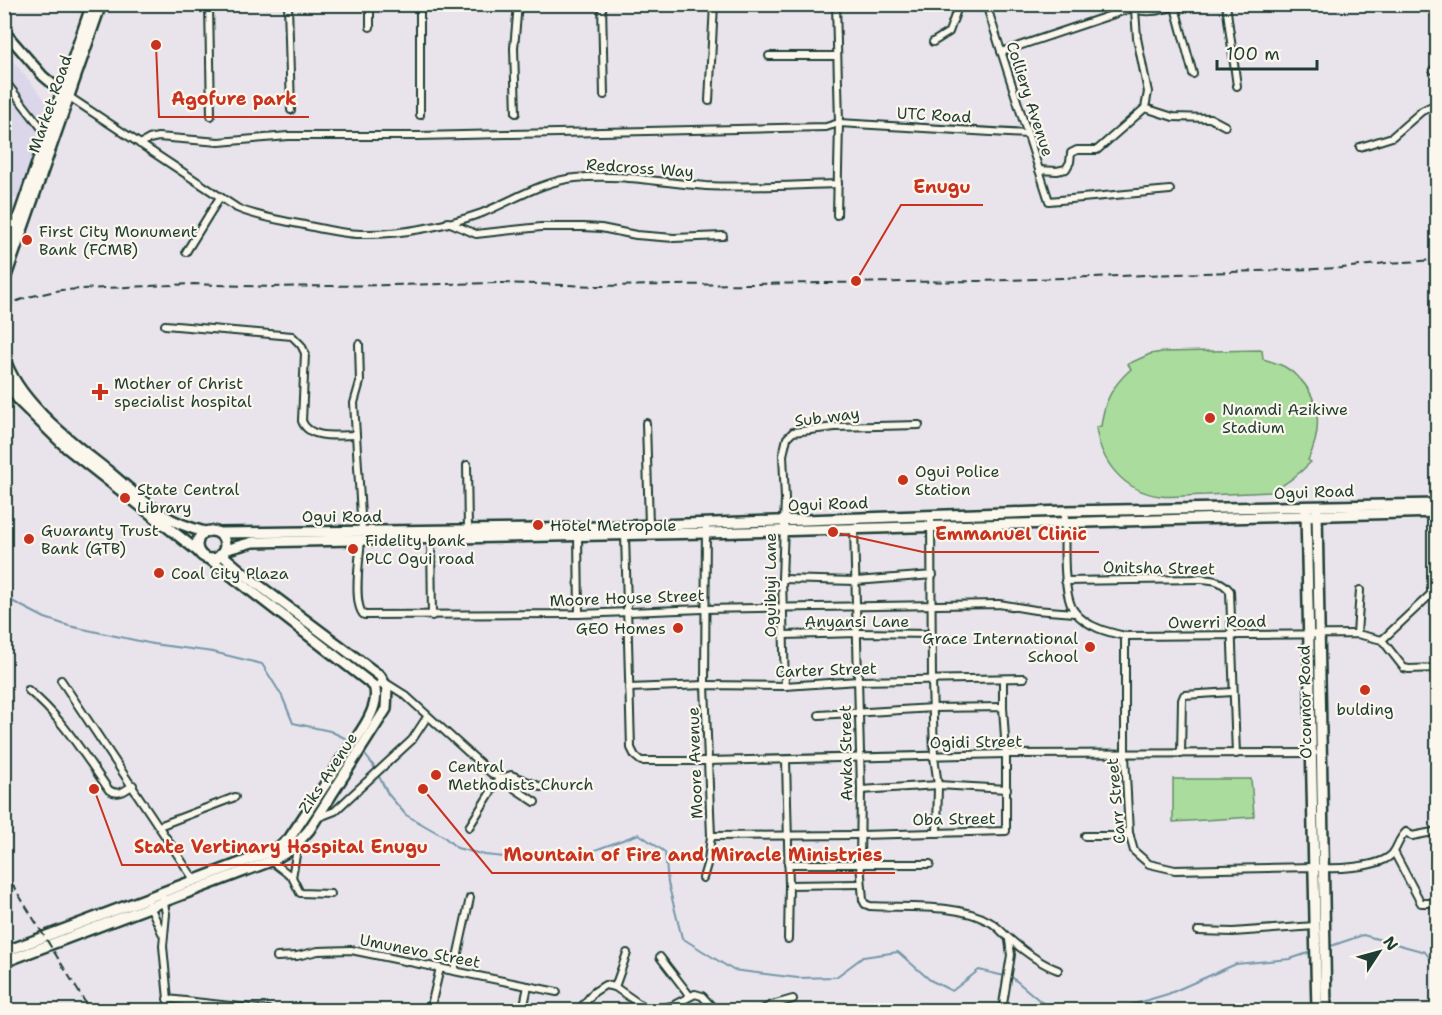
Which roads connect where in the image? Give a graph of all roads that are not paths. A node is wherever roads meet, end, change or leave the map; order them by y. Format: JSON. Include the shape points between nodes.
{"nodes":[{"id":1,"x":92,"y":4,"type":"edge"},
{"id":2,"x":101,"y":4,"type":"edge"},
{"id":3,"x":209,"y":4,"type":"edge"},
{"id":4,"x":288,"y":4,"type":"edge"},
{"id":5,"x":370,"y":4,"type":"edge"},
{"id":6,"x":420,"y":4,"type":"edge"},
{"id":7,"x":518,"y":4,"type":"edge"},
{"id":8,"x":602,"y":4,"type":"edge"},
{"id":9,"x":714,"y":4,"type":"edge"},
{"id":10,"x":837,"y":4,"type":"edge"},
{"id":11,"x":958,"y":4,"type":"edge"},
{"id":12,"x":986,"y":4,"type":"edge"},
{"id":13,"x":1184,"y":4,"type":"edge"},
{"id":14,"x":1226,"y":4,"type":"edge"},
{"id":15,"x":1132,"y":7,"type":"edge"},
{"id":16,"x":1175,"y":7,"type":"junction"},
{"id":17,"x":370,"y":27,"type":"dead end"},
{"id":18,"x":4,"y":31,"type":"edge"},
{"id":19,"x":933,"y":42,"type":"dead end"},
{"id":20,"x":1001,"y":52,"type":"junction"},
{"id":21,"x":769,"y":56,"type":"dead end"},
{"id":22,"x":836,"y":56,"type":"junction"},
{"id":23,"x":1193,"y":74,"type":"dead end"},
{"id":24,"x":4,"y":80,"type":"edge"},
{"id":25,"x":1237,"y":86,"type":"dead end"},
{"id":26,"x":65,"y":94,"type":"junction"},
{"id":27,"x":604,"y":96,"type":"dead end"},
{"id":28,"x":709,"y":101,"type":"dead end"},
{"id":29,"x":1437,"y":103,"type":"edge"},
{"id":30,"x":1145,"y":108,"type":"junction"},
{"id":31,"x":291,"y":111,"type":"dead end"},
{"id":32,"x":516,"y":113,"type":"dead end"},
{"id":33,"x":420,"y":115,"type":"dead end"},
{"id":34,"x":211,"y":116,"type":"dead end"},
{"id":35,"x":839,"y":123,"type":"junction"},
{"id":36,"x":1225,"y":126,"type":"dead end"},
{"id":37,"x":1027,"y":134,"type":"junction"},
{"id":38,"x":47,"y":135,"type":"junction"},
{"id":39,"x":140,"y":144,"type":"junction"},
{"id":40,"x":1360,"y":147,"type":"dead end"},
{"id":41,"x":1039,"y":170,"type":"junction"},
{"id":42,"x":838,"y":184,"type":"junction"},
{"id":43,"x":1170,"y":190,"type":"dead end"},
{"id":44,"x":220,"y":197,"type":"junction"},
{"id":45,"x":837,"y":215,"type":"dead end"},
{"id":46,"x":448,"y":222,"type":"junction"},
{"id":47,"x":723,"y":236,"type":"dead end"},
{"id":48,"x":186,"y":252,"type":"dead end"},
{"id":49,"x":4,"y":259,"type":"edge"},
{"id":50,"x":5,"y":281,"type":"edge"},
{"id":51,"x":165,"y":325,"type":"dead end"},
{"id":52,"x":359,"y":344,"type":"dead end"},
{"id":53,"x":4,"y":356,"type":"edge"},
{"id":54,"x":4,"y":379,"type":"edge"},
{"id":55,"x":646,"y":423,"type":"dead end"},
{"id":56,"x":919,"y":425,"type":"dead end"},
{"id":57,"x":356,"y":435,"type":"junction"},
{"id":58,"x":467,"y":465,"type":"dead end"},
{"id":59,"x":1434,"y":508,"type":"edge"},
{"id":60,"x":1065,"y":511,"type":"junction"},
{"id":61,"x":1317,"y":511,"type":"junction"},
{"id":62,"x":1305,"y":512,"type":"junction"},
{"id":63,"x":1332,"y":514,"type":"junction"},
{"id":64,"x":931,"y":516,"type":"junction"},
{"id":65,"x":1291,"y":517,"type":"junction"},
{"id":66,"x":1065,"y":523,"type":"junction"},
{"id":67,"x":649,"y":525,"type":"junction"},
{"id":68,"x":783,"y":525,"type":"junction"},
{"id":69,"x":931,"y":527,"type":"junction"},
{"id":70,"x":706,"y":528,"type":"junction"},
{"id":71,"x":468,"y":529,"type":"junction"},
{"id":72,"x":854,"y":529,"type":"junction"},
{"id":73,"x":205,"y":532,"type":"junction"},
{"id":74,"x":219,"y":533,"type":"junction"},
{"id":75,"x":362,"y":535,"type":"junction"},
{"id":76,"x":625,"y":535,"type":"junction"},
{"id":77,"x":1311,"y":535,"type":"junction"},
{"id":78,"x":578,"y":536,"type":"junction"},
{"id":79,"x":431,"y":539,"type":"junction"},
{"id":80,"x":199,"y":552,"type":"junction"},
{"id":81,"x":223,"y":552,"type":"junction"},
{"id":82,"x":210,"y":559,"type":"junction"},
{"id":83,"x":933,"y":575,"type":"junction"},
{"id":84,"x":782,"y":579,"type":"junction"},
{"id":85,"x":856,"y":580,"type":"junction"},
{"id":86,"x":1065,"y":581,"type":"junction"},
{"id":87,"x":1360,"y":590,"type":"dead end"},
{"id":88,"x":1434,"y":593,"type":"edge"},
{"id":89,"x":932,"y":605,"type":"junction"},
{"id":90,"x":783,"y":608,"type":"junction"},
{"id":91,"x":856,"y":608,"type":"junction"},
{"id":92,"x":707,"y":609,"type":"junction"},
{"id":93,"x":627,"y":612,"type":"junction"},
{"id":94,"x":1075,"y":613,"type":"junction"},
{"id":95,"x":579,"y":614,"type":"junction"},
{"id":96,"x":432,"y":616,"type":"junction"},
{"id":97,"x":858,"y":633,"type":"junction"},
{"id":98,"x":932,"y":634,"type":"junction"},
{"id":99,"x":1313,"y":634,"type":"junction"},
{"id":100,"x":1357,"y":634,"type":"junction"},
{"id":101,"x":784,"y":635,"type":"junction"},
{"id":102,"x":1232,"y":635,"type":"junction"},
{"id":103,"x":1125,"y":636,"type":"junction"},
{"id":104,"x":1382,"y":640,"type":"junction"},
{"id":105,"x":1437,"y":668,"type":"edge"},
{"id":106,"x":1024,"y":678,"type":"dead end"},
{"id":107,"x":1003,"y":679,"type":"junction"},
{"id":108,"x":61,"y":680,"type":"dead end"},
{"id":109,"x":932,"y":680,"type":"junction"},
{"id":110,"x":858,"y":681,"type":"junction"},
{"id":111,"x":386,"y":683,"type":"junction"},
{"id":112,"x":705,"y":685,"type":"junction"},
{"id":113,"x":374,"y":686,"type":"junction"},
{"id":114,"x":785,"y":686,"type":"junction"},
{"id":115,"x":629,"y":688,"type":"junction"},
{"id":116,"x":28,"y":690,"type":"dead end"},
{"id":117,"x":1233,"y":692,"type":"junction"},
{"id":118,"x":1003,"y":707,"type":"junction"},
{"id":119,"x":933,"y":708,"type":"junction"},
{"id":120,"x":860,"y":713,"type":"junction"},
{"id":121,"x":819,"y":715,"type":"dead end"},
{"id":122,"x":428,"y":717,"type":"junction"},
{"id":123,"x":1316,"y":753,"type":"junction"},
{"id":124,"x":1006,"y":754,"type":"junction"},
{"id":125,"x":1180,"y":754,"type":"junction"},
{"id":126,"x":1236,"y":754,"type":"junction"},
{"id":127,"x":1125,"y":755,"type":"junction"},
{"id":128,"x":934,"y":757,"type":"junction"},
{"id":129,"x":859,"y":758,"type":"junction"},
{"id":130,"x":786,"y":760,"type":"junction"},
{"id":131,"x":707,"y":761,"type":"junction"},
{"id":132,"x":499,"y":779,"type":"junction"},
{"id":133,"x":938,"y":784,"type":"junction"},
{"id":134,"x":133,"y":785,"type":"junction"},
{"id":135,"x":541,"y":788,"type":"dead end"},
{"id":136,"x":1006,"y":789,"type":"junction"},
{"id":137,"x":861,"y":790,"type":"junction"},
{"id":138,"x":235,"y":797,"type":"dead end"},
{"id":139,"x":535,"y":802,"type":"dead end"},
{"id":140,"x":317,"y":819,"type":"junction"},
{"id":141,"x":159,"y":826,"type":"junction"},
{"id":142,"x":469,"y":827,"type":"dead end"},
{"id":143,"x":1437,"y":831,"type":"edge"},
{"id":144,"x":937,"y":833,"type":"junction"},
{"id":145,"x":861,"y":835,"type":"junction"},
{"id":146,"x":711,"y":836,"type":"junction"},
{"id":147,"x":788,"y":836,"type":"junction"},
{"id":148,"x":1085,"y":836,"type":"dead end"},
{"id":149,"x":1130,"y":836,"type":"junction"},
{"id":150,"x":298,"y":844,"type":"junction"},
{"id":151,"x":1394,"y":852,"type":"junction"},
{"id":152,"x":271,"y":861,"type":"junction"},
{"id":153,"x":860,"y":863,"type":"junction"},
{"id":154,"x":788,"y":864,"type":"junction"},
{"id":155,"x":930,"y":864,"type":"dead end"},
{"id":156,"x":1318,"y":868,"type":"junction"},
{"id":157,"x":292,"y":877,"type":"junction"},
{"id":158,"x":703,"y":878,"type":"dead end"},
{"id":159,"x":860,"y":884,"type":"junction"},
{"id":160,"x":789,"y":885,"type":"junction"},
{"id":161,"x":197,"y":886,"type":"junction"},
{"id":162,"x":331,"y":894,"type":"dead end"},
{"id":163,"x":163,"y":897,"type":"junction"},
{"id":164,"x":470,"y":898,"type":"dead end"},
{"id":165,"x":148,"y":903,"type":"junction"},
{"id":166,"x":1437,"y":903,"type":"edge"},
{"id":167,"x":1318,"y":925,"type":"junction"},
{"id":168,"x":1198,"y":932,"type":"dead end"},
{"id":169,"x":163,"y":934,"type":"junction"},
{"id":170,"x":788,"y":939,"type":"dead end"},
{"id":171,"x":1009,"y":940,"type":"junction"},
{"id":172,"x":4,"y":952,"type":"edge"},
{"id":173,"x":627,"y":953,"type":"dead end"},
{"id":174,"x":277,"y":957,"type":"dead end"},
{"id":175,"x":660,"y":957,"type":"dead end"},
{"id":176,"x":4,"y":962,"type":"edge"},
{"id":177,"x":1320,"y":967,"type":"junction"},
{"id":178,"x":440,"y":968,"type":"junction"},
{"id":179,"x":1058,"y":970,"type":"dead end"},
{"id":180,"x":454,"y":971,"type":"junction"},
{"id":181,"x":528,"y":986,"type":"junction"},
{"id":182,"x":615,"y":987,"type":"junction"},
{"id":183,"x":557,"y":992,"type":"dead end"},
{"id":184,"x":690,"y":996,"type":"junction"},
{"id":185,"x":4,"y":999,"type":"edge"},
{"id":186,"x":167,"y":999,"type":"junction"},
{"id":187,"x":793,"y":999,"type":"dead end"},
{"id":188,"x":1198,"y":1008,"type":"dead end"},
{"id":189,"x":656,"y":1010,"type":"edge"},
{"id":190,"x":11,"y":1011,"type":"edge"},
{"id":191,"x":170,"y":1011,"type":"edge"},
{"id":192,"x":268,"y":1011,"type":"edge"},
{"id":193,"x":430,"y":1011,"type":"edge"},
{"id":194,"x":523,"y":1011,"type":"edge"},
{"id":195,"x":579,"y":1011,"type":"edge"},
{"id":196,"x":649,"y":1011,"type":"edge"},
{"id":197,"x":715,"y":1011,"type":"edge"},
{"id":198,"x":762,"y":1011,"type":"edge"},
{"id":199,"x":1002,"y":1011,"type":"edge"},
{"id":200,"x":1206,"y":1011,"type":"edge"},
{"id":201,"x":1317,"y":1011,"type":"edge"},
{"id":202,"x":1326,"y":1011,"type":"edge"}],
"edges":[{"from":1,"to":26,"type":"main road","name":"Market Road"},
{"from":2,"to":26,"type":"main road","name":"Market Road"},
{"from":3,"to":34,"type":"street"},
{"from":4,"to":31,"type":"street"},
{"from":5,"to":17,"type":"street"},
{"from":6,"to":33,"type":"street"},
{"from":7,"to":32,"type":"street","via":[[514,48]]},
{"from":8,"to":27,"type":"street"},
{"from":9,"to":28,"type":"street"},
{"from":10,"to":22,"type":"street"},
{"from":11,"to":19,"type":"street","via":[[949,32]]},
{"from":12,"to":20,"type":"street","name":"Colliery Avenue"},
{"from":13,"to":16,"type":"street"},
{"from":14,"to":25,"type":"street"},
{"from":15,"to":16,"type":"street","via":[[1144,12]]},
{"from":15,"to":20,"type":"street"},
{"from":15,"to":30,"type":"street","via":[[1148,92]]},
{"from":16,"to":23,"type":"street"},
{"from":18,"to":26,"type":"street","via":[[43,76]]},
{"from":20,"to":37,"type":"street","name":"Colliery Avenue"},
{"from":21,"to":22,"type":"street"},
{"from":22,"to":35,"type":"street"},
{"from":24,"to":38,"type":"street"},
{"from":26,"to":38,"type":"main road","name":"Market Road"},
{"from":26,"to":39,"type":"street","name":"Redcross Way"},
{"from":26,"to":50,"type":"main road","name":"Market Road"},
{"from":29,"to":40,"type":"street","via":[[1392,137]]},
{"from":30,"to":36,"type":"street","via":[[1173,117],[1210,118]]},
{"from":30,"to":41,"type":"street","via":[[1097,150],[1071,153],[1066,169]]},
{"from":35,"to":37,"type":"street","name":"UTC Road"},
{"from":35,"to":39,"type":"street","name":"UTC Road","via":[[826,127],[288,136],[219,142],[158,137]]},
{"from":35,"to":42,"type":"street"},
{"from":37,"to":41,"type":"street","name":"Colliery Avenue"},
{"from":38,"to":49,"type":"main road","name":"Market Road"},
{"from":39,"to":44,"type":"street","name":"Redcross Way"},
{"from":41,"to":43,"type":"street","name":"Colliery Avenue","via":[[1049,201]]},
{"from":42,"to":45,"type":"street"},
{"from":42,"to":46,"type":"street","name":"Redcross Way","via":[[735,186],[575,178],[558,180]]},
{"from":44,"to":46,"type":"street","name":"Redcross Way","via":[[260,216],[352,234],[385,233]]},
{"from":44,"to":48,"type":"street"},
{"from":46,"to":47,"type":"street","via":[[476,234],[583,226],[674,238]]},
{"from":51,"to":57,"type":"street","via":[[292,336],[305,353],[304,427],[325,435]]},
{"from":52,"to":57,"type":"street","via":[[360,382],[354,403]]},
{"from":53,"to":73,"type":"main road","via":[[12,377],[36,409],[69,440],[163,515]]},
{"from":54,"to":80,"type":"main road","via":[[67,448]]},
{"from":55,"to":67,"type":"street"},
{"from":56,"to":68,"type":"street","name":"Sub way","via":[[835,427],[790,434],[783,455]]},
{"from":57,"to":75,"type":"street"},
{"from":58,"to":71,"type":"street"},
{"from":59,"to":61,"type":"main road","name":"Ogui Road"},
{"from":59,"to":63,"type":"main road","name":"Ogui Road"},
{"from":59,"to":88,"type":"street"},
{"from":60,"to":62,"type":"main road","name":"Ogui Road"},
{"from":60,"to":64,"type":"main road","name":"Ogui Road"},
{"from":60,"to":66,"type":"street"},
{"from":61,"to":62,"type":"main road","name":"Ogui Road"},
{"from":61,"to":63,"type":"main road","name":"Ogui Road"},
{"from":61,"to":77,"type":"main road"},
{"from":62,"to":65,"type":"main road","name":"Ogui Road"},
{"from":62,"to":77,"type":"main road"},
{"from":63,"to":77,"type":"main road"},
{"from":64,"to":68,"type":"main road","name":"Ogui Road"},
{"from":64,"to":69,"type":"street"},
{"from":65,"to":66,"type":"main road","name":"Ogui Road"},
{"from":65,"to":77,"type":"main road"},
{"from":66,"to":69,"type":"main road","name":"Ogui Road"},
{"from":66,"to":86,"type":"street"},
{"from":67,"to":70,"type":"main road","name":"Ogui Road"},
{"from":67,"to":71,"type":"main road","name":"Ogui Road"},
{"from":68,"to":70,"type":"main road","name":"Ogui Road"},
{"from":68,"to":72,"type":"main road","name":"Ogui Road"},
{"from":68,"to":84,"type":"street","name":"Oguibiyi Lane"},
{"from":69,"to":72,"type":"main road","name":"Ogui Road"},
{"from":69,"to":83,"type":"street"},
{"from":70,"to":76,"type":"main road","name":"Ogui Road"},
{"from":70,"to":92,"type":"street","name":"Moore Avenue"},
{"from":71,"to":75,"type":"main road","name":"Ogui Road"},
{"from":72,"to":85,"type":"street","name":"Awka Street"},
{"from":73,"to":74,"type":"main road"},
{"from":73,"to":80,"type":"main road","via":[[197,541]]},
{"from":74,"to":75,"type":"main road","name":"Ogui Road"},
{"from":74,"to":81,"type":"main road","via":[[224,541]]},
{"from":75,"to":79,"type":"main road","name":"Ogui Road"},
{"from":75,"to":81,"type":"main road","name":"Ogui Road","via":[[253,542]]},
{"from":75,"to":96,"type":"street","name":"Moore House Street","via":[[358,572],[360,612]]},
{"from":76,"to":78,"type":"main road","name":"Ogui Road"},
{"from":76,"to":93,"type":"street"},
{"from":77,"to":99,"type":"main road","name":"O'connor Road"},
{"from":78,"to":79,"type":"main road","name":"Ogui Road"},
{"from":78,"to":95,"type":"street"},
{"from":79,"to":96,"type":"street"},
{"from":80,"to":82,"type":"main road"},
{"from":81,"to":82,"type":"main road"},
{"from":81,"to":111,"type":"main road","via":[[255,583]]},
{"from":82,"to":113,"type":"main road"},
{"from":83,"to":85,"type":"street"},
{"from":83,"to":89,"type":"street"},
{"from":84,"to":85,"type":"street"},
{"from":84,"to":90,"type":"street","name":"Oguibiyi Lane"},
{"from":85,"to":91,"type":"street","name":"Awka Street"},
{"from":86,"to":94,"type":"street"},
{"from":86,"to":102,"type":"street","name":"Onitsha Street","via":[[1218,580],[1230,591]]},
{"from":87,"to":100,"type":"street"},
{"from":88,"to":104,"type":"street"},
{"from":89,"to":91,"type":"street","name":"Moore House Street"},
{"from":89,"to":94,"type":"street","name":"Moore House Street","via":[[999,604]]},
{"from":89,"to":98,"type":"street"},
{"from":90,"to":91,"type":"street","name":"Moore House Street"},
{"from":90,"to":92,"type":"street","name":"Moore House Street"},
{"from":90,"to":101,"type":"street","name":"Oguibiyi Lane"},
{"from":91,"to":97,"type":"street","name":"Awka Street"},
{"from":92,"to":93,"type":"street","name":"Moore House Street"},
{"from":92,"to":112,"type":"street","name":"Moore Avenue"},
{"from":93,"to":95,"type":"street","name":"Moore House Street"},
{"from":93,"to":115,"type":"street"},
{"from":94,"to":103,"type":"street","name":"Owerri Road","via":[[1099,629]]},
{"from":95,"to":96,"type":"street","name":"Moore House Street"},
{"from":97,"to":98,"type":"street","name":"Anyansi Lane"},
{"from":97,"to":101,"type":"street","name":"Anyansi Lane"},
{"from":97,"to":110,"type":"street","name":"Awka Street"},
{"from":98,"to":109,"type":"street"},
{"from":99,"to":100,"type":"street","name":"Owerri Road"},
{"from":99,"to":102,"type":"street","name":"Owerri Road"},
{"from":99,"to":123,"type":"main road","name":"O'connor Road"},
{"from":100,"to":104,"type":"street","name":"Owerri Road"},
{"from":101,"to":114,"type":"street","name":"Oguibiyi Lane"},
{"from":102,"to":103,"type":"street","name":"Owerri Road"},
{"from":102,"to":117,"type":"street","name":"Onitsha Street"},
{"from":103,"to":127,"type":"street","name":"Carr Street"},
{"from":104,"to":105,"type":"street","via":[[1404,668]]},
{"from":106,"to":107,"type":"street","name":"Carter Street"},
{"from":107,"to":109,"type":"street","name":"Carter Street"},
{"from":107,"to":118,"type":"street","name":"Oba Street"},
{"from":108,"to":134,"type":"street"},
{"from":109,"to":110,"type":"street","name":"Carter Street"},
{"from":109,"to":119,"type":"street"},
{"from":110,"to":114,"type":"street","name":"Carter Street"},
{"from":110,"to":120,"type":"street","name":"Awka Street"},
{"from":111,"to":113,"type":"street"},
{"from":111,"to":122,"type":"street"},
{"from":111,"to":140,"type":"main road","name":"Ziks Avenue","via":[[386,709]]},
{"from":112,"to":114,"type":"street","name":"Carter Street"},
{"from":112,"to":115,"type":"street","name":"Carter Street"},
{"from":112,"to":131,"type":"street","name":"Moore Avenue"},
{"from":113,"to":161,"type":"main road","name":"Ziks Avenue","via":[[376,702],[289,838],[275,850]]},
{"from":115,"to":131,"type":"street","name":"Ogidi Street","via":[[631,748],[635,756],[641,761]]},
{"from":116,"to":134,"type":"street","via":[[57,718],[109,790],[118,793]]},
{"from":117,"to":125,"type":"street","via":[[1184,696]]},
{"from":117,"to":126,"type":"street","name":"Onitsha Street"},
{"from":118,"to":119,"type":"street"},
{"from":118,"to":124,"type":"street","name":"Oba Street"},
{"from":119,"to":120,"type":"street"},
{"from":119,"to":128,"type":"street"},
{"from":120,"to":121,"type":"street"},
{"from":120,"to":129,"type":"street","name":"Awka Street"},
{"from":122,"to":132,"type":"street"},
{"from":122,"to":140,"type":"street","via":[[412,740],[338,809]]},
{"from":123,"to":126,"type":"street","name":"Ogidi Street"},
{"from":123,"to":156,"type":"main road","name":"O'connor Road"},
{"from":124,"to":127,"type":"street","name":"Ogidi Street"},
{"from":124,"to":128,"type":"street","name":"Ogidi Street"},
{"from":124,"to":136,"type":"street","name":"Oba Street"},
{"from":125,"to":126,"type":"street","name":"Ogidi Street"},
{"from":125,"to":127,"type":"street","name":"Ogidi Street"},
{"from":127,"to":149,"type":"street","name":"Carr Street"},
{"from":128,"to":129,"type":"street","name":"Ogidi Street"},
{"from":128,"to":133,"type":"street"},
{"from":129,"to":130,"type":"street","name":"Ogidi Street"},
{"from":129,"to":137,"type":"street","name":"Awka Street"},
{"from":130,"to":131,"type":"street","name":"Ogidi Street"},
{"from":130,"to":147,"type":"street"},
{"from":131,"to":146,"type":"street","name":"Moore Avenue"},
{"from":132,"to":135,"type":"street","via":[[511,775]]},
{"from":132,"to":139,"type":"street"},
{"from":132,"to":142,"type":"street"},
{"from":133,"to":136,"type":"street"},
{"from":133,"to":137,"type":"street"},
{"from":133,"to":144,"type":"street"},
{"from":134,"to":141,"type":"street"},
{"from":136,"to":144,"type":"street","name":"Oba Street","via":[[1005,832]]},
{"from":137,"to":145,"type":"street","name":"Awka Street"},
{"from":138,"to":141,"type":"street"},
{"from":140,"to":150,"type":"main road","name":"Ziks Avenue"},
{"from":141,"to":161,"type":"street"},
{"from":143,"to":151,"type":"street","via":[[1412,836],[1406,832]]},
{"from":144,"to":145,"type":"street","name":"Oba Street"},
{"from":145,"to":147,"type":"street","name":"Oba Street"},
{"from":145,"to":153,"type":"street","name":"Awka Street"},
{"from":146,"to":147,"type":"street","name":"Moore Avenue"},
{"from":146,"to":158,"type":"street"},
{"from":147,"to":154,"type":"street"},
{"from":148,"to":149,"type":"street"},
{"from":149,"to":156,"type":"street","name":"Carr Street","via":[[1140,858],[1164,869]]},
{"from":150,"to":152,"type":"main road","name":"Ziks Avenue"},
{"from":150,"to":157,"type":"street"},
{"from":151,"to":156,"type":"street","name":"Carr Street","via":[[1374,863]]},
{"from":151,"to":166,"type":"street","via":[[1421,903]]},
{"from":152,"to":157,"type":"street"},
{"from":152,"to":161,"type":"main road","name":"Ziks Avenue"},
{"from":153,"to":154,"type":"street"},
{"from":153,"to":155,"type":"street"},
{"from":153,"to":159,"type":"street","name":"Awka Street"},
{"from":154,"to":160,"type":"street"},
{"from":156,"to":167,"type":"main road","name":"O'connor Road"},
{"from":157,"to":162,"type":"street","via":[[302,894]]},
{"from":159,"to":160,"type":"street"},
{"from":159,"to":171,"type":"street","name":"Awka Street","via":[[865,904],[870,906],[969,912],[992,923]]},
{"from":160,"to":170,"type":"street"},
{"from":161,"to":163,"type":"main road","name":"Ziks Avenue"},
{"from":163,"to":165,"type":"main road","name":"Ziks Avenue"},
{"from":163,"to":169,"type":"street"},
{"from":164,"to":180,"type":"street"},
{"from":165,"to":169,"type":"street"},
{"from":165,"to":172,"type":"main road","name":"Ziks Avenue"},
{"from":165,"to":176,"type":"main road","name":"Ziks Avenue"},
{"from":167,"to":168,"type":"street"},
{"from":167,"to":177,"type":"main road","name":"O'connor Road"},
{"from":169,"to":186,"type":"street"},
{"from":171,"to":179,"type":"street","via":[[1045,966]]},
{"from":171,"to":199,"type":"street","via":[[1011,955]]},
{"from":173,"to":182,"type":"street"},
{"from":174,"to":178,"type":"street","name":"Umunevo Street","via":[[351,950]]},
{"from":175,"to":184,"type":"street"},
{"from":177,"to":201,"type":"main road"},
{"from":177,"to":202,"type":"main road"},
{"from":178,"to":180,"type":"street","name":"Umunevo Street"},
{"from":178,"to":193,"type":"street"},
{"from":180,"to":181,"type":"street","name":"Umunevo Street"},
{"from":181,"to":183,"type":"street","name":"Umunevo Street"},
{"from":181,"to":194,"type":"street"},
{"from":182,"to":195,"type":"street","via":[[599,988]]},
{"from":182,"to":196,"type":"street"},
{"from":184,"to":189,"type":"street"},
{"from":184,"to":197,"type":"street","via":[[700,995]]},
{"from":185,"to":190,"type":"street"},
{"from":186,"to":191,"type":"street"},
{"from":186,"to":192,"type":"street"},
{"from":187,"to":198,"type":"street"},
{"from":188,"to":200,"type":"street"},
{"from":189,"to":196,"type":"street"}]}
